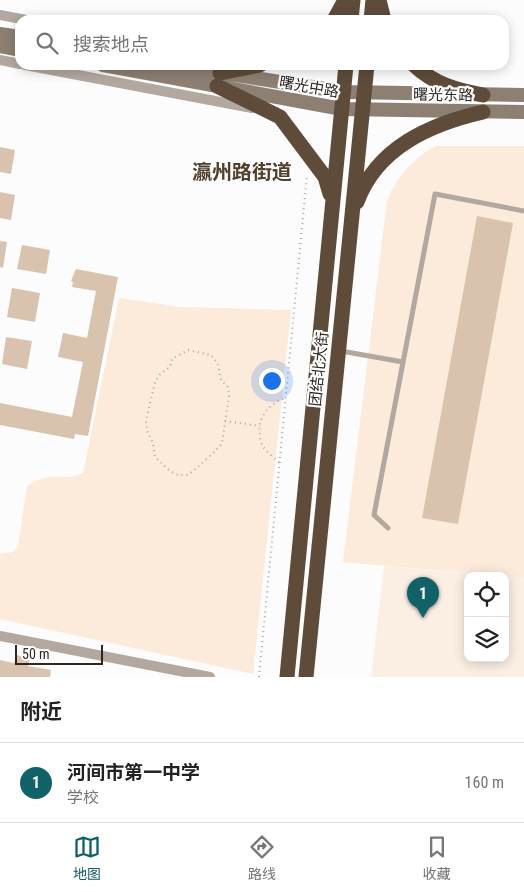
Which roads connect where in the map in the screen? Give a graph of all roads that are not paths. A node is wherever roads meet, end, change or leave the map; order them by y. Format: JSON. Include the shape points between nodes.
{"nodes":[{"id":1,"x":345,"y":0,"type":"edge"},
{"id":2,"x":353,"y":0,"type":"edge"},
{"id":3,"x":373,"y":0,"type":"edge"},
{"id":4,"x":379,"y":0,"type":"edge"},
{"id":5,"x":0,"y":15,"type":"edge"},
{"id":6,"x":337,"y":15,"type":"edge"},
{"id":7,"x":352,"y":15,"type":"edge"},
{"id":8,"x":372,"y":15,"type":"edge"},
{"id":9,"x":383,"y":15,"type":"edge"},
{"id":10,"x":15,"y":18,"type":"edge"},
{"id":11,"x":0,"y":34,"type":"edge"},
{"id":12,"x":15,"y":36,"type":"edge"},
{"id":13,"x":0,"y":46,"type":"edge"},
{"id":14,"x":15,"y":49,"type":"edge"},
{"id":15,"x":0,"y":60,"type":"edge"},
{"id":16,"x":15,"y":63,"type":"edge"},
{"id":17,"x":51,"y":70,"type":"edge"},
{"id":18,"x":141,"y":70,"type":"edge"},
{"id":19,"x":188,"y":70,"type":"edge"},
{"id":20,"x":246,"y":70,"type":"edge"},
{"id":21,"x":346,"y":70,"type":"edge"},
{"id":22,"x":366,"y":70,"type":"edge"},
{"id":23,"x":419,"y":70,"type":"edge"},
{"id":24,"x":218,"y":80,"type":"junction"},
{"id":25,"x":344,"y":92,"type":"junction"},
{"id":26,"x":364,"y":93,"type":"junction"},
{"id":27,"x":483,"y":95,"type":"junction"},
{"id":28,"x":524,"y":95,"type":"edge"},
{"id":29,"x":342,"y":109,"type":"junction"},
{"id":30,"x":362,"y":110,"type":"junction"},
{"id":31,"x":270,"y":111,"type":"junction"},
{"id":32,"x":483,"y":112,"type":"junction"},
{"id":33,"x":524,"y":112,"type":"edge"},
{"id":34,"x":524,"y":211,"type":"edge"},
{"id":35,"x":352,"y":217,"type":"junction"},
{"id":36,"x":331,"y":220,"type":"junction"},
{"id":37,"x":338,"y":350,"type":"junction"},
{"id":38,"x":403,"y":362,"type":"junction"},
{"id":39,"x":388,"y":528,"type":"dead end"},
{"id":40,"x":0,"y":636,"type":"edge"},
{"id":41,"x":210,"y":677,"type":"edge"},
{"id":42,"x":287,"y":677,"type":"edge"},
{"id":43,"x":306,"y":677,"type":"edge"}],
"edges":[{"from":1,"to":6,"type":"highway"},
{"from":2,"to":7,"type":"highway"},
{"from":3,"to":8,"type":"highway"},
{"from":4,"to":9,"type":"highway"},
{"from":5,"to":10,"type":"street"},
{"from":11,"to":12,"type":"main road"},
{"from":13,"to":14,"type":"main road"},
{"from":15,"to":16,"type":"street"},
{"from":17,"to":31,"type":"street"},
{"from":18,"to":24,"type":"main road","name":"曙光中路"},
{"from":19,"to":24,"type":"main road","name":"曙光中路"},
{"from":20,"to":24,"type":"highway"},
{"from":21,"to":25,"type":"highway","name":"团结北大街"},
{"from":22,"to":26,"type":"highway","name":"团结北大街"},
{"from":23,"to":27,"type":"highway","via":[[449,88]]},
{"from":24,"to":25,"type":"main road","name":"曙光中路"},
{"from":24,"to":29,"type":"main road","name":"曙光中路"},
{"from":24,"to":31,"type":"highway"},
{"from":25,"to":26,"type":"main road","name":"曙光中路"},
{"from":25,"to":29,"type":"highway","name":"团结北大街"},
{"from":26,"to":27,"type":"main road","name":"曙光东路"},
{"from":26,"to":30,"type":"highway","name":"团结北大街"},
{"from":27,"to":28,"type":"main road","name":"曙光东路"},
{"from":29,"to":30,"type":"main road","name":"曙光中路"},
{"from":29,"to":36,"type":"highway","name":"团结北大街"},
{"from":30,"to":32,"type":"main road","name":"曙光东路"},
{"from":30,"to":35,"type":"highway","name":"团结北大街"},
{"from":31,"to":36,"type":"highway","via":[[289,126],[325,177],[330,190]]},
{"from":32,"to":33,"type":"main road","name":"曙光东路"},
{"from":32,"to":35,"type":"highway","via":[[435,126],[403,143],[371,175],[361,191]]},
{"from":34,"to":38,"type":"lane","via":[[435,194]]},
{"from":35,"to":37,"type":"highway","name":"团结北大街"},
{"from":36,"to":42,"type":"highway","name":"团结北大街"},
{"from":37,"to":38,"type":"lane"},
{"from":37,"to":43,"type":"highway","name":"团结北大街"},
{"from":38,"to":39,"type":"lane","via":[[374,515]]},
{"from":40,"to":41,"type":"street"}]}
